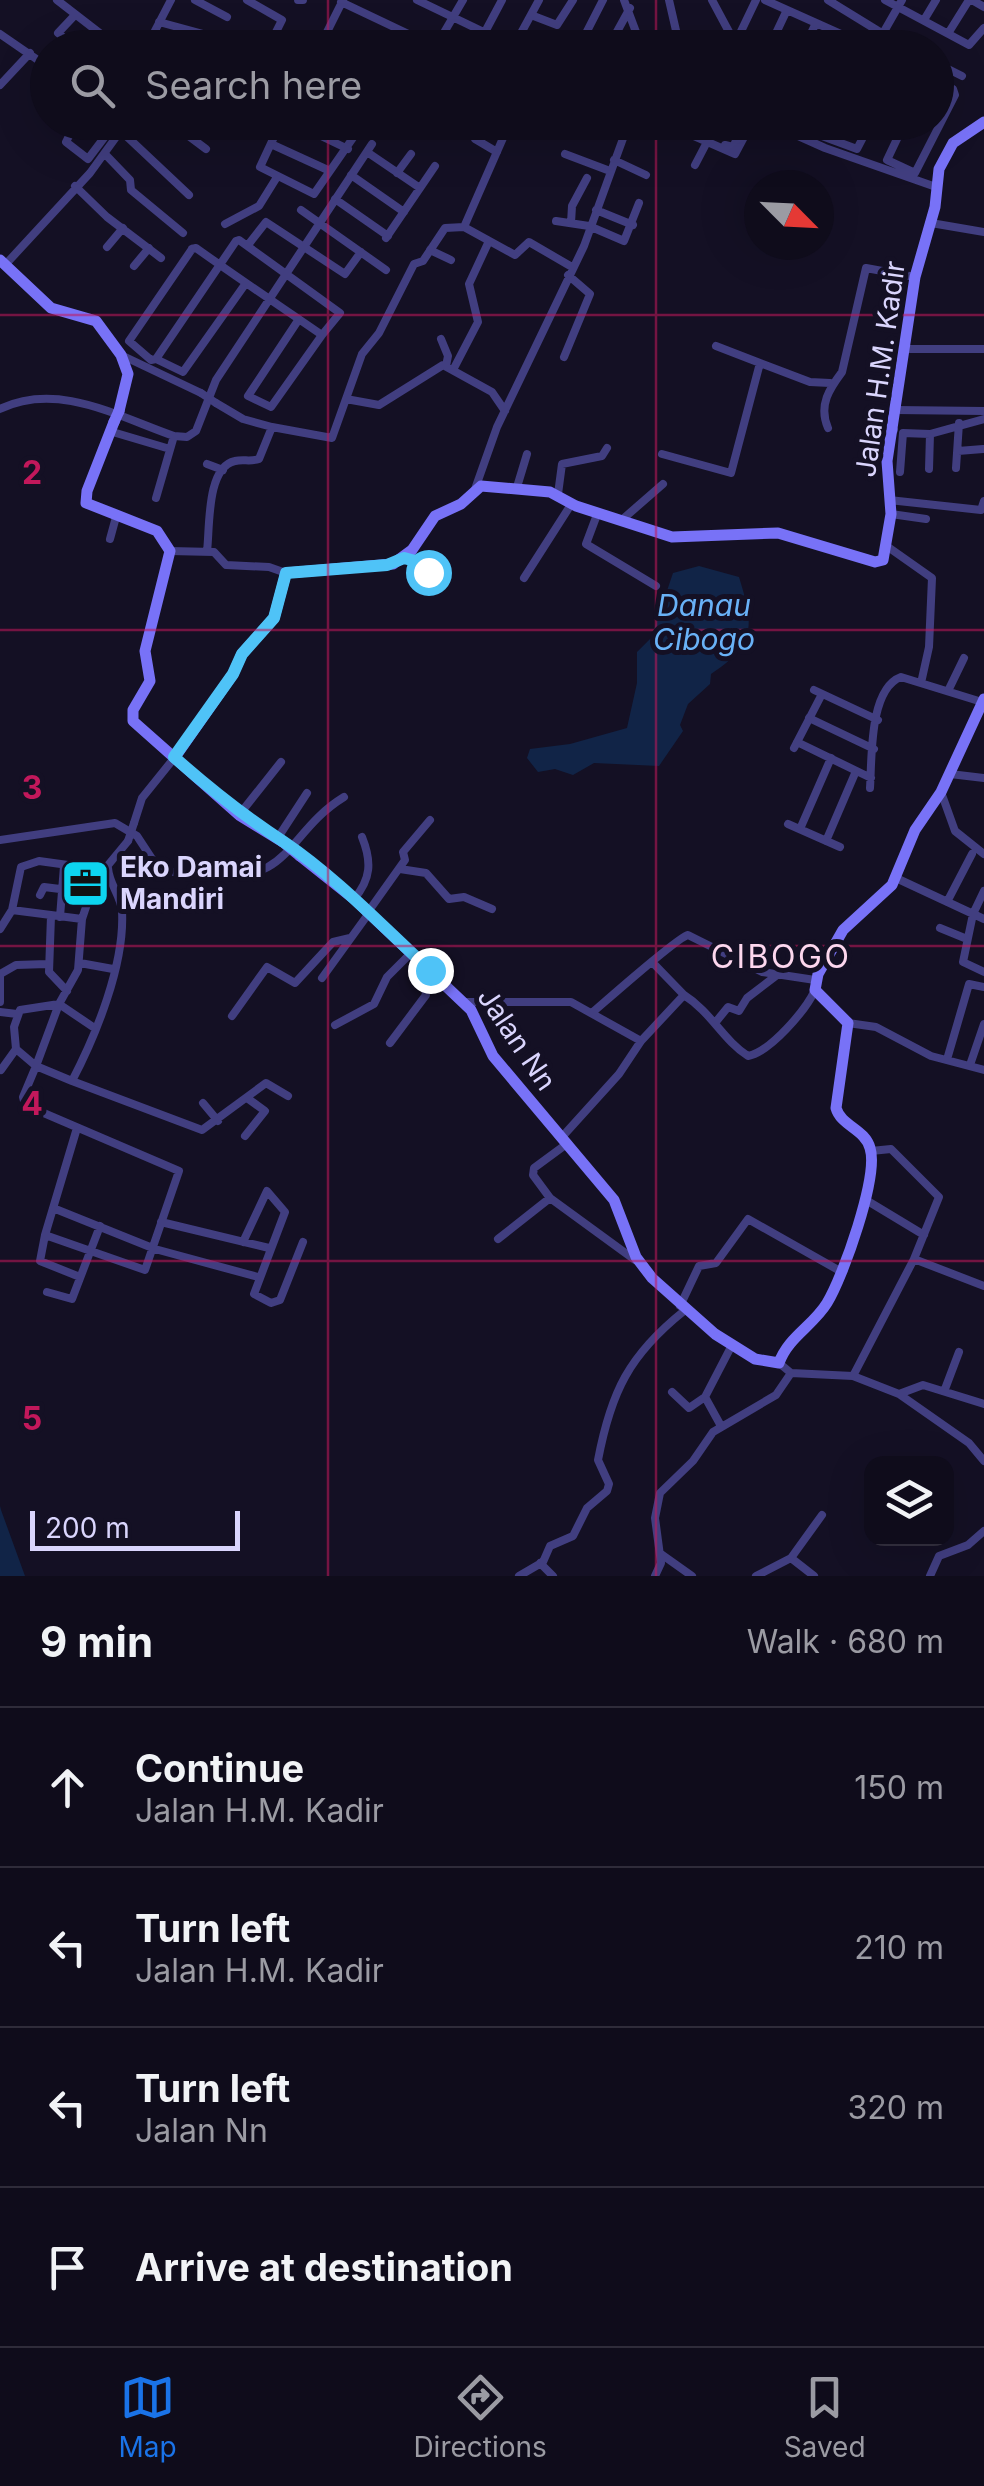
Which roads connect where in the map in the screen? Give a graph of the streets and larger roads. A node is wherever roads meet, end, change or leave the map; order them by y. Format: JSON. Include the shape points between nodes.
{"nodes":[{"id":1,"x":56,"y":0,"type":"edge"},
{"id":2,"x":171,"y":0,"type":"edge"},
{"id":3,"x":195,"y":0,"type":"edge"},
{"id":4,"x":247,"y":0,"type":"edge"},
{"id":5,"x":417,"y":0,"type":"edge"},
{"id":6,"x":464,"y":0,"type":"edge"},
{"id":7,"x":502,"y":0,"type":"edge"},
{"id":8,"x":539,"y":0,"type":"edge"},
{"id":9,"x":573,"y":0,"type":"edge"},
{"id":10,"x":603,"y":0,"type":"edge"},
{"id":11,"x":669,"y":0,"type":"edge"},
{"id":12,"x":712,"y":0,"type":"edge"},
{"id":13,"x":756,"y":0,"type":"edge"},
{"id":14,"x":765,"y":0,"type":"edge"},
{"id":15,"x":828,"y":0,"type":"edge"},
{"id":16,"x":885,"y":0,"type":"edge"},
{"id":17,"x":936,"y":0,"type":"edge"},
{"id":18,"x":970,"y":0,"type":"edge"},
{"id":19,"x":342,"y":1,"type":"edge"},
{"id":20,"x":627,"y":4,"type":"edge"},
{"id":21,"x":900,"y":4,"type":"edge"},
{"id":22,"x":984,"y":8,"type":"edge"},
{"id":23,"x":786,"y":12,"type":"junction"},
{"id":24,"x":531,"y":15,"type":"junction"},
{"id":25,"x":74,"y":16,"type":"junction"},
{"id":26,"x":228,"y":17,"type":"dead end"},
{"id":27,"x":453,"y":17,"type":"junction"},
{"id":28,"x":924,"y":20,"type":"junction"},
{"id":29,"x":159,"y":22,"type":"junction"},
{"id":30,"x":815,"y":25,"type":"junction"},
{"id":31,"x":984,"y":28,"type":"edge"},
{"id":32,"x":61,"y":30,"type":"edge"},
{"id":33,"x":94,"y":30,"type":"edge"},
{"id":34,"x":155,"y":30,"type":"edge"},
{"id":35,"x":188,"y":30,"type":"edge"},
{"id":36,"x":277,"y":30,"type":"edge"},
{"id":37,"x":328,"y":30,"type":"edge"},
{"id":38,"x":401,"y":30,"type":"edge"},
{"id":39,"x":446,"y":30,"type":"edge"},
{"id":40,"x":481,"y":30,"type":"edge"},
{"id":41,"x":486,"y":30,"type":"edge"},
{"id":42,"x":524,"y":30,"type":"edge"},
{"id":43,"x":588,"y":30,"type":"edge"},
{"id":44,"x":616,"y":30,"type":"edge"},
{"id":45,"x":636,"y":30,"type":"edge"},
{"id":46,"x":676,"y":30,"type":"edge"},
{"id":47,"x":727,"y":30,"type":"edge"},
{"id":48,"x":741,"y":30,"type":"edge"},
{"id":49,"x":777,"y":30,"type":"edge"},
{"id":50,"x":813,"y":30,"type":"edge"},
{"id":51,"x":830,"y":30,"type":"edge"},
{"id":52,"x":874,"y":30,"type":"edge"},
{"id":53,"x":885,"y":30,"type":"edge"},
{"id":54,"x":945,"y":30,"type":"edge"},
{"id":55,"x":950,"y":30,"type":"edge"},
{"id":56,"x":0,"y":34,"type":"edge"},
{"id":57,"x":954,"y":35,"type":"edge"},
{"id":58,"x":30,"y":53,"type":"joint"},
{"id":59,"x":954,"y":72,"type":"edge"},
{"id":60,"x":962,"y":76,"type":"dead end"},
{"id":61,"x":0,"y":85,"type":"edge"},
{"id":62,"x":984,"y":122,"type":"edge"},
{"id":63,"x":67,"y":140,"type":"edge"},
{"id":64,"x":106,"y":140,"type":"edge"},
{"id":65,"x":113,"y":140,"type":"edge"},
{"id":66,"x":135,"y":140,"type":"edge"},
{"id":67,"x":195,"y":140,"type":"edge"},
{"id":68,"x":273,"y":140,"type":"edge"},
{"id":69,"x":329,"y":140,"type":"edge"},
{"id":70,"x":353,"y":140,"type":"edge"},
{"id":71,"x":476,"y":140,"type":"edge"},
{"id":72,"x":502,"y":140,"type":"edge"},
{"id":73,"x":622,"y":140,"type":"edge"},
{"id":74,"x":702,"y":140,"type":"edge"},
{"id":75,"x":713,"y":140,"type":"edge"},
{"id":76,"x":736,"y":140,"type":"edge"},
{"id":77,"x":741,"y":140,"type":"edge"},
{"id":78,"x":807,"y":140,"type":"edge"},
{"id":79,"x":834,"y":140,"type":"edge"},
{"id":80,"x":862,"y":140,"type":"edge"},
{"id":81,"x":896,"y":140,"type":"edge"},
{"id":82,"x":931,"y":140,"type":"edge"},
{"id":83,"x":707,"y":142,"type":"junction"},
{"id":84,"x":271,"y":144,"type":"junction"},
{"id":85,"x":206,"y":148,"type":"dead end"},
{"id":86,"x":348,"y":149,"type":"junction"},
{"id":87,"x":497,"y":152,"type":"junction"},
{"id":88,"x":105,"y":154,"type":"junction"},
{"id":89,"x":412,"y":154,"type":"dead end"},
{"id":90,"x":565,"y":154,"type":"dead end"},
{"id":91,"x":614,"y":160,"type":"junction"},
{"id":92,"x":436,"y":166,"type":"dead end"},
{"id":93,"x":695,"y":166,"type":"dead end"},
{"id":94,"x":330,"y":171,"type":"junction"},
{"id":95,"x":610,"y":171,"type":"junction"},
{"id":96,"x":398,"y":172,"type":"junction"},
{"id":97,"x":351,"y":175,"type":"junction"},
{"id":98,"x":646,"y":175,"type":"dead end"},
{"id":99,"x":278,"y":176,"type":"junction"},
{"id":100,"x":587,"y":178,"type":"dead end"},
{"id":101,"x":75,"y":186,"type":"junction"},
{"id":102,"x":936,"y":187,"type":"junction"},
{"id":103,"x":420,"y":188,"type":"junction"},
{"id":104,"x":188,"y":195,"type":"dead end"},
{"id":105,"x":335,"y":199,"type":"junction"},
{"id":106,"x":639,"y":203,"type":"dead end"},
{"id":107,"x":301,"y":210,"type":"dead end"},
{"id":108,"x":596,"y":210,"type":"junction"},
{"id":109,"x":404,"y":212,"type":"junction"},
{"id":110,"x":556,"y":221,"type":"dead end"},
{"id":111,"x":319,"y":223,"type":"junction"},
{"id":112,"x":570,"y":223,"type":"junction"},
{"id":113,"x":931,"y":223,"type":"junction"},
{"id":114,"x":226,"y":224,"type":"dead end"},
{"id":115,"x":633,"y":225,"type":"junction"},
{"id":116,"x":589,"y":226,"type":"junction"},
{"id":117,"x":464,"y":227,"type":"junction"},
{"id":118,"x":123,"y":228,"type":"junction"},
{"id":119,"x":984,"y":232,"type":"edge"},
{"id":120,"x":182,"y":233,"type":"dead end"},
{"id":121,"x":489,"y":242,"type":"junction"},
{"id":122,"x":248,"y":244,"type":"junction"},
{"id":123,"x":107,"y":247,"type":"dead end"},
{"id":124,"x":307,"y":247,"type":"junction"},
{"id":125,"x":148,"y":248,"type":"junction"},
{"id":126,"x":430,"y":250,"type":"junction"},
{"id":127,"x":361,"y":252,"type":"junction"},
{"id":128,"x":162,"y":258,"type":"dead end"},
{"id":129,"x":452,"y":260,"type":"dead end"},
{"id":130,"x":2,"y":263,"type":"edge"},
{"id":131,"x":220,"y":265,"type":"junction"},
{"id":132,"x":134,"y":266,"type":"dead end"},
{"id":133,"x":386,"y":270,"type":"dead end"},
{"id":134,"x":570,"y":271,"type":"junction"},
{"id":135,"x":290,"y":274,"type":"junction"},
{"id":136,"x":915,"y":277,"type":"junction"},
{"id":137,"x":246,"y":283,"type":"junction"},
{"id":138,"x":271,"y":300,"type":"junction"},
{"id":139,"x":299,"y":319,"type":"junction"},
{"id":140,"x":322,"y":335,"type":"junction"},
{"id":141,"x":441,"y":339,"type":"dead end"},
{"id":142,"x":716,"y":346,"type":"dead end"},
{"id":143,"x":905,"y":349,"type":"junction"},
{"id":144,"x":984,"y":349,"type":"edge"},
{"id":145,"x":121,"y":355,"type":"junction"},
{"id":146,"x":564,"y":357,"type":"dead end"},
{"id":147,"x":156,"y":359,"type":"junction"},
{"id":148,"x":760,"y":364,"type":"junction"},
{"id":149,"x":449,"y":368,"type":"junction"},
{"id":150,"x":830,"y":383,"type":"junction"},
{"id":151,"x":346,"y":399,"type":"junction"},
{"id":152,"x":0,"y":408,"type":"edge"},
{"id":153,"x":895,"y":410,"type":"junction"},
{"id":154,"x":505,"y":411,"type":"junction"},
{"id":155,"x":984,"y":415,"type":"edge"},
{"id":156,"x":116,"y":422,"type":"junction"},
{"id":157,"x":959,"y":423,"type":"junction"},
{"id":158,"x":871,"y":424,"type":"dead end"},
{"id":159,"x":272,"y":427,"type":"junction"},
{"id":160,"x":828,"y":428,"type":"dead end"},
{"id":161,"x":898,"y":431,"type":"junction"},
{"id":162,"x":930,"y":434,"type":"junction"},
{"id":163,"x":174,"y":436,"type":"junction"},
{"id":164,"x":607,"y":448,"type":"dead end"},
{"id":165,"x":170,"y":449,"type":"junction"},
{"id":166,"x":983,"y":449,"type":"edge"},
{"id":167,"x":958,"y":451,"type":"junction"},
{"id":168,"x":527,"y":454,"type":"dead end"},
{"id":169,"x":662,"y":454,"type":"dead end"},
{"id":170,"x":207,"y":464,"type":"dead end"},
{"id":171,"x":956,"y":468,"type":"dead end"},
{"id":172,"x":223,"y":470,"type":"junction"},
{"id":173,"x":929,"y":470,"type":"dead end"},
{"id":174,"x":900,"y":472,"type":"dead end"},
{"id":175,"x":663,"y":484,"type":"dead end"},
{"id":176,"x":517,"y":486,"type":"junction"},
{"id":177,"x":475,"y":489,"type":"junction"},
{"id":178,"x":558,"y":494,"type":"junction"},
{"id":179,"x":156,"y":498,"type":"dead end"},
{"id":180,"x":889,"y":500,"type":"junction"},
{"id":181,"x":572,"y":503,"type":"junction"},
{"id":182,"x":983,"y":509,"type":"edge"},
{"id":183,"x":598,"y":512,"type":"junction"},
{"id":184,"x":891,"y":514,"type":"junction"},
{"id":185,"x":116,"y":517,"type":"junction"},
{"id":186,"x":624,"y":518,"type":"junction"},
{"id":187,"x":926,"y":520,"type":"dead end"},
{"id":188,"x":110,"y":539,"type":"dead end"},
{"id":189,"x":888,"y":547,"type":"junction"},
{"id":190,"x":170,"y":551,"type":"junction"},
{"id":191,"x":208,"y":551,"type":"junction"},
{"id":192,"x":404,"y":558,"type":"junction"},
{"id":193,"x":286,"y":573,"type":"junction"},
{"id":194,"x":445,"y":577,"type":"dead end"},
{"id":195,"x":524,"y":578,"type":"dead end"},
{"id":196,"x":656,"y":586,"type":"dead end"},
{"id":197,"x":964,"y":658,"type":"dead end"},
{"id":198,"x":921,"y":683,"type":"junction"},
{"id":199,"x":948,"y":692,"type":"junction"},
{"id":200,"x":983,"y":700,"type":"edge"},
{"id":201,"x":809,"y":718,"type":"junction"},
{"id":202,"x":878,"y":720,"type":"junction"},
{"id":203,"x":874,"y":749,"type":"junction"},
{"id":204,"x":174,"y":757,"type":"junction"},
{"id":205,"x":831,"y":758,"type":"junction"},
{"id":206,"x":281,"y":762,"type":"dead end"},
{"id":207,"x":856,"y":771,"type":"junction"},
{"id":208,"x":950,"y":774,"type":"junction"},
{"id":209,"x":984,"y":778,"type":"edge"},
{"id":210,"x":308,"y":792,"type":"dead end"},
{"id":211,"x":942,"y":792,"type":"junction"},
{"id":212,"x":344,"y":796,"type":"dead end"},
{"id":213,"x":240,"y":815,"type":"junction"},
{"id":214,"x":430,"y":820,"type":"dead end"},
{"id":215,"x":788,"y":824,"type":"dead end"},
{"id":216,"x":800,"y":829,"type":"junction"},
{"id":217,"x":362,"y":838,"type":"dead end"},
{"id":218,"x":0,"y":840,"type":"edge"},
{"id":219,"x":280,"y":841,"type":"junction"},
{"id":220,"x":826,"y":841,"type":"junction"},
{"id":221,"x":840,"y":847,"type":"dead end"},
{"id":222,"x":972,"y":854,"type":"dead end"},
{"id":223,"x":984,"y":854,"type":"edge"},
{"id":224,"x":64,"y":866,"type":"junction"},
{"id":225,"x":103,"y":869,"type":"junction"},
{"id":226,"x":400,"y":869,"type":"junction"},
{"id":227,"x":896,"y":878,"type":"junction"},
{"id":228,"x":60,"y":889,"type":"junction"},
{"id":229,"x":984,"y":891,"type":"edge"},
{"id":230,"x":40,"y":895,"type":"dead end"},
{"id":231,"x":354,"y":900,"type":"junction"},
{"id":232,"x":947,"y":902,"type":"junction"},
{"id":233,"x":12,"y":910,"type":"junction"},
{"id":234,"x":492,"y":910,"type":"dead end"},
{"id":235,"x":368,"y":913,"type":"junction"},
{"id":236,"x":973,"y":914,"type":"junction"},
{"id":237,"x":55,"y":917,"type":"junction"},
{"id":238,"x":82,"y":919,"type":"junction"},
{"id":239,"x":984,"y":919,"type":"edge"},
{"id":240,"x":940,"y":928,"type":"dead end"},
{"id":241,"x":0,"y":929,"type":"edge"},
{"id":242,"x":350,"y":938,"type":"junction"},
{"id":243,"x":967,"y":939,"type":"junction"},
{"id":244,"x":411,"y":953,"type":"junction"},
{"id":245,"x":80,"y":963,"type":"junction"},
{"id":246,"x":47,"y":964,"type":"junction"},
{"id":247,"x":654,"y":964,"type":"junction"},
{"id":248,"x":113,"y":970,"type":"junction"},
{"id":249,"x":430,"y":970,"type":"junction"},
{"id":250,"x":984,"y":972,"type":"edge"},
{"id":251,"x":1,"y":974,"type":"edge"},
{"id":252,"x":777,"y":975,"type":"junction"},
{"id":253,"x":322,"y":978,"type":"dead end"},
{"id":254,"x":816,"y":985,"type":"junction"},
{"id":255,"x":984,"y":987,"type":"edge"},
{"id":256,"x":67,"y":991,"type":"junction"},
{"id":257,"x":684,"y":995,"type":"junction"},
{"id":258,"x":0,"y":1002,"type":"edge"},
{"id":259,"x":464,"y":1002,"type":"junction"},
{"id":260,"x":59,"y":1004,"type":"junction"},
{"id":261,"x":0,"y":1012,"type":"edge"},
{"id":262,"x":593,"y":1012,"type":"junction"},
{"id":263,"x":17,"y":1014,"type":"junction"},
{"id":264,"x":232,"y":1016,"type":"dead end"},
{"id":265,"x":715,"y":1023,"type":"junction"},
{"id":266,"x":848,"y":1023,"type":"junction"},
{"id":267,"x":984,"y":1024,"type":"edge"},
{"id":268,"x":336,"y":1025,"type":"dead end"},
{"id":269,"x":96,"y":1029,"type":"junction"},
{"id":270,"x":640,"y":1041,"type":"junction"},
{"id":271,"x":390,"y":1043,"type":"dead end"},
{"id":272,"x":16,"y":1049,"type":"junction"},
{"id":273,"x":948,"y":1056,"type":"dead end"},
{"id":274,"x":971,"y":1062,"type":"dead end"},
{"id":275,"x":36,"y":1066,"type":"junction"},
{"id":276,"x":1,"y":1070,"type":"edge"},
{"id":277,"x":984,"y":1070,"type":"edge"},
{"id":278,"x":72,"y":1081,"type":"junction"},
{"id":279,"x":288,"y":1096,"type":"dead end"},
{"id":280,"x":247,"y":1098,"type":"junction"},
{"id":281,"x":202,"y":1103,"type":"dead end"},
{"id":282,"x":218,"y":1121,"type":"junction"},
{"id":283,"x":77,"y":1128,"type":"junction"},
{"id":284,"x":246,"y":1136,"type":"dead end"},
{"id":285,"x":565,"y":1140,"type":"junction"},
{"id":286,"x":872,"y":1151,"type":"junction"},
{"id":287,"x":550,"y":1198,"type":"junction"},
{"id":288,"x":866,"y":1200,"type":"junction"},
{"id":289,"x":53,"y":1208,"type":"junction"},
{"id":290,"x":162,"y":1222,"type":"junction"},
{"id":291,"x":100,"y":1226,"type":"junction"},
{"id":292,"x":45,"y":1235,"type":"junction"},
{"id":293,"x":924,"y":1236,"type":"junction"},
{"id":294,"x":498,"y":1240,"type":"dead end"},
{"id":295,"x":243,"y":1242,"type":"junction"},
{"id":296,"x":303,"y":1242,"type":"dead end"},
{"id":297,"x":269,"y":1248,"type":"junction"},
{"id":298,"x":155,"y":1249,"type":"junction"},
{"id":299,"x":90,"y":1252,"type":"junction"},
{"id":300,"x":914,"y":1259,"type":"junction"},
{"id":301,"x":639,"y":1263,"type":"junction"},
{"id":302,"x":840,"y":1271,"type":"junction"},
{"id":303,"x":80,"y":1277,"type":"junction"},
{"id":304,"x":258,"y":1278,"type":"junction"},
{"id":305,"x":984,"y":1286,"type":"edge"},
{"id":306,"x":47,"y":1292,"type":"dead end"},
{"id":307,"x":682,"y":1309,"type":"junction"},
{"id":308,"x":732,"y":1344,"type":"junction"},
{"id":309,"x":959,"y":1352,"type":"dead end"},
{"id":310,"x":779,"y":1363,"type":"junction"},
{"id":311,"x":790,"y":1373,"type":"junction"},
{"id":312,"x":853,"y":1376,"type":"junction"},
{"id":313,"x":945,"y":1389,"type":"junction"},
{"id":314,"x":672,"y":1392,"type":"dead end"},
{"id":315,"x":899,"y":1394,"type":"junction"},
{"id":316,"x":705,"y":1397,"type":"junction"},
{"id":317,"x":984,"y":1404,"type":"edge"},
{"id":318,"x":721,"y":1426,"type":"junction"},
{"id":319,"x":984,"y":1461,"type":"edge"},
{"id":320,"x":822,"y":1515,"type":"dead end"},
{"id":321,"x":984,"y":1531,"type":"edge"},
{"id":322,"x":661,"y":1554,"type":"junction"},
{"id":323,"x":791,"y":1558,"type":"junction"},
{"id":324,"x":540,"y":1563,"type":"junction"},
{"id":325,"x":772,"y":1574,"type":"edge"},
{"id":326,"x":519,"y":1576,"type":"edge"},
{"id":327,"x":553,"y":1576,"type":"edge"},
{"id":328,"x":655,"y":1576,"type":"edge"},
{"id":329,"x":692,"y":1576,"type":"edge"},
{"id":330,"x":756,"y":1576,"type":"edge"},
{"id":331,"x":814,"y":1576,"type":"edge"},
{"id":332,"x":930,"y":1576,"type":"edge"}],
"edges":[{"from":1,"to":25,"type":"street"},
{"from":2,"to":29,"type":"street"},
{"from":3,"to":26,"type":"street"},
{"from":4,"to":36,"type":"street","via":[[282,20]]},
{"from":5,"to":27,"type":"street"},
{"from":6,"to":27,"type":"street"},
{"from":7,"to":41,"type":"street"},
{"from":8,"to":24,"type":"street"},
{"from":9,"to":24,"type":"street","via":[[558,26]]},
{"from":10,"to":43,"type":"street"},
{"from":11,"to":46,"type":"street"},
{"from":12,"to":47,"type":"street"},
{"from":13,"to":48,"type":"street"},
{"from":14,"to":23,"type":"street"},
{"from":15,"to":52,"type":"street"},
{"from":16,"to":21,"type":"street"},
{"from":17,"to":28,"type":"street"},
{"from":18,"to":22,"type":"street"},
{"from":18,"to":55,"type":"street"},
{"from":19,"to":37,"type":"street"},
{"from":19,"to":38,"type":"street"},
{"from":20,"to":44,"type":"street"},
{"from":20,"to":45,"type":"street"},
{"from":21,"to":28,"type":"street"},
{"from":21,"to":53,"type":"street"},
{"from":23,"to":30,"type":"street"},
{"from":23,"to":49,"type":"street"},
{"from":24,"to":42,"type":"street"},
{"from":25,"to":32,"type":"street"},
{"from":25,"to":33,"type":"street"},
{"from":27,"to":39,"type":"street"},
{"from":27,"to":40,"type":"street"},
{"from":28,"to":54,"type":"street"},
{"from":29,"to":34,"type":"street"},
{"from":29,"to":35,"type":"street"},
{"from":30,"to":50,"type":"street"},
{"from":30,"to":51,"type":"street"},
{"from":31,"to":57,"type":"street","via":[[972,45]]},
{"from":56,"to":58,"type":"street"},
{"from":58,"to":61,"type":"street"},
{"from":59,"to":60,"type":"street"},
{"from":62,"to":102,"type":"street","name":"Jalan H.M. Kadir","via":[[949,147]]},
{"from":63,"to":64,"type":"street","via":[[88,159]]},
{"from":65,"to":88,"type":"street"},
{"from":66,"to":104,"type":"street"},
{"from":67,"to":85,"type":"street"},
{"from":68,"to":84,"type":"street"},
{"from":69,"to":86,"type":"street"},
{"from":70,"to":86,"type":"street"},
{"from":71,"to":87,"type":"street"},
{"from":72,"to":87,"type":"street"},
{"from":73,"to":91,"type":"street"},
{"from":74,"to":83,"type":"street"},
{"from":75,"to":76,"type":"street","via":[[730,148]]},
{"from":77,"to":83,"type":"street","via":[[735,154]]},
{"from":78,"to":102,"type":"street"},
{"from":79,"to":80,"type":"street","via":[[857,149]]},
{"from":81,"to":82,"type":"street","via":[[887,160],[914,172]]},
{"from":83,"to":93,"type":"street"},
{"from":84,"to":94,"type":"street"},
{"from":84,"to":99,"type":"street","via":[[260,168]]},
{"from":86,"to":94,"type":"street"},
{"from":87,"to":117,"type":"street"},
{"from":88,"to":101,"type":"street"},
{"from":88,"to":120,"type":"street","via":[[130,180],[131,190]]},
{"from":89,"to":96,"type":"street"},
{"from":90,"to":95,"type":"street"},
{"from":91,"to":95,"type":"street"},
{"from":91,"to":98,"type":"street"},
{"from":92,"to":103,"type":"street"},
{"from":94,"to":99,"type":"street","via":[[314,194]]},
{"from":95,"to":108,"type":"street"},
{"from":96,"to":97,"type":"street","via":[[370,148]]},
{"from":96,"to":103,"type":"street"},
{"from":97,"to":105,"type":"street"},
{"from":97,"to":109,"type":"street"},
{"from":99,"to":114,"type":"street","via":[[259,206]]},
{"from":100,"to":112,"type":"street"},
{"from":101,"to":118,"type":"street"},
{"from":101,"to":130,"type":"street"},
{"from":102,"to":113,"type":"street","name":"Jalan H.M. Kadir"},
{"from":103,"to":109,"type":"street"},
{"from":105,"to":109,"type":"street","via":[[387,237]]},
{"from":105,"to":111,"type":"street"},
{"from":106,"to":115,"type":"street"},
{"from":107,"to":111,"type":"street"},
{"from":108,"to":115,"type":"street"},
{"from":108,"to":116,"type":"street"},
{"from":110,"to":112,"type":"street"},
{"from":111,"to":124,"type":"street"},
{"from":111,"to":127,"type":"street"},
{"from":112,"to":116,"type":"street"},
{"from":113,"to":119,"type":"street"},
{"from":113,"to":136,"type":"street","name":"Jalan H.M. Kadir"},
{"from":115,"to":116,"type":"street","via":[[624,240]]},
{"from":116,"to":134,"type":"street"},
{"from":117,"to":121,"type":"street"},
{"from":117,"to":126,"type":"street","via":[[445,228]]},
{"from":118,"to":123,"type":"street"},
{"from":118,"to":125,"type":"street"},
{"from":121,"to":134,"type":"street","via":[[518,256],[529,242]]},
{"from":121,"to":149,"type":"street","via":[[469,284],[478,322]]},
{"from":122,"to":124,"type":"street","via":[[266,222]]},
{"from":122,"to":131,"type":"street","via":[[236,241]]},
{"from":122,"to":135,"type":"street"},
{"from":124,"to":127,"type":"street","via":[[345,274]]},
{"from":124,"to":135,"type":"street"},
{"from":125,"to":128,"type":"street"},
{"from":125,"to":132,"type":"street"},
{"from":126,"to":129,"type":"street"},
{"from":126,"to":151,"type":"street","via":[[414,264],[362,354]]},
{"from":127,"to":133,"type":"street"},
{"from":130,"to":145,"type":"street","via":[[51,308],[96,321]]},
{"from":131,"to":137,"type":"street"},
{"from":131,"to":147,"type":"street"},
{"from":131,"to":147,"type":"street","via":[[192,249],[129,341]]},
{"from":134,"to":146,"type":"street","via":[[590,294]]},
{"from":134,"to":154,"type":"street"},
{"from":135,"to":138,"type":"street"},
{"from":135,"to":140,"type":"street","via":[[340,311]]},
{"from":136,"to":143,"type":"street","name":"Jalan H.M. Kadir"},
{"from":136,"to":150,"type":"street","via":[[866,268],[842,372]]},
{"from":137,"to":138,"type":"street"},
{"from":137,"to":147,"type":"street","via":[[183,372]]},
{"from":138,"to":139,"type":"street"},
{"from":138,"to":163,"type":"street","via":[[216,380],[196,431]]},
{"from":139,"to":140,"type":"street"},
{"from":139,"to":140,"type":"street","via":[[248,396],[271,407]]},
{"from":141,"to":149,"type":"street"},
{"from":142,"to":148,"type":"street"},
{"from":143,"to":144,"type":"street"},
{"from":143,"to":153,"type":"street","name":"Jalan H.M. Kadir"},
{"from":145,"to":156,"type":"street","via":[[128,379]]},
{"from":145,"to":159,"type":"street","bridge":true},
{"from":148,"to":150,"type":"street"},
{"from":148,"to":169,"type":"street","via":[[730,474]]},
{"from":149,"to":151,"type":"street","via":[[379,405]]},
{"from":149,"to":154,"type":"street","via":[[492,392]]},
{"from":150,"to":160,"type":"street"},
{"from":151,"to":159,"type":"street","via":[[330,440]]},
{"from":152,"to":163,"type":"street","via":[[33,398],[68,398]]},
{"from":153,"to":155,"type":"street"},
{"from":153,"to":161,"type":"street","name":"Jalan H.M. Kadir"},
{"from":154,"to":177,"type":"street"},
{"from":155,"to":157,"type":"street"},
{"from":156,"to":165,"type":"street"},
{"from":156,"to":185,"type":"street","via":[[86,497],[90,507]]},
{"from":157,"to":162,"type":"street"},
{"from":157,"to":167,"type":"street"},
{"from":158,"to":161,"type":"street"},
{"from":159,"to":172,"type":"street","via":[[259,459],[233,461]]},
{"from":161,"to":162,"type":"street"},
{"from":161,"to":174,"type":"street"},
{"from":161,"to":180,"type":"street","name":"Jalan H.M. Kadir","via":[[885,478]]},
{"from":162,"to":173,"type":"street"},
{"from":163,"to":165,"type":"street"},
{"from":164,"to":178,"type":"street","via":[[602,456],[562,464]]},
{"from":165,"to":179,"type":"street"},
{"from":166,"to":167,"type":"street"},
{"from":167,"to":171,"type":"street"},
{"from":168,"to":176,"type":"street"},
{"from":170,"to":172,"type":"street"},
{"from":172,"to":191,"type":"street"},
{"from":175,"to":186,"type":"street"},
{"from":176,"to":177,"type":"street"},
{"from":176,"to":178,"type":"street"},
{"from":177,"to":192,"type":"street","via":[[435,516]]},
{"from":178,"to":181,"type":"street"},
{"from":180,"to":182,"type":"street"},
{"from":180,"to":184,"type":"street","name":"Jalan H.M. Kadir"},
{"from":181,"to":183,"type":"street"},
{"from":181,"to":195,"type":"street"},
{"from":183,"to":186,"type":"street"},
{"from":183,"to":196,"type":"street","via":[[586,544]]},
{"from":184,"to":187,"type":"street"},
{"from":184,"to":189,"type":"street","name":"Jalan H.M. Kadir"},
{"from":185,"to":188,"type":"street"},
{"from":185,"to":190,"type":"street","via":[[162,533]]},
{"from":186,"to":189,"type":"street","via":[[683,538],[778,533],[874,562],[883,560]]},
{"from":189,"to":198,"type":"street","via":[[934,582]]},
{"from":190,"to":191,"type":"street"},
{"from":190,"to":204,"type":"street","name":"Jalan Nn","via":[[145,651],[149,685],[132,716]]},
{"from":191,"to":193,"type":"street","via":[[226,565]]},
{"from":192,"to":193,"type":"street"},
{"from":192,"to":194,"type":"street"},
{"from":193,"to":204,"type":"street","via":[[274,618]]},
{"from":197,"to":199,"type":"street"},
{"from":198,"to":199,"type":"street"},
{"from":198,"to":202,"type":"street","via":[[893,680]]},
{"from":199,"to":200,"type":"street"},
{"from":200,"to":208,"type":"street"},
{"from":201,"to":202,"type":"street","via":[[818,692]]},
{"from":201,"to":203,"type":"street"},
{"from":201,"to":205,"type":"street","via":[[796,745]]},
{"from":202,"to":203,"type":"street"},
{"from":203,"to":207,"type":"street","via":[[870,783]]},
{"from":204,"to":213,"type":"street","name":"Jalan Nn"},
{"from":204,"to":225,"type":"street","bridge":true,"via":[[142,798],[128,841]]},
{"from":205,"to":207,"type":"street"},
{"from":205,"to":216,"type":"street"},
{"from":206,"to":213,"type":"street"},
{"from":207,"to":220,"type":"street"},
{"from":208,"to":209,"type":"street"},
{"from":208,"to":211,"type":"street"},
{"from":210,"to":219,"type":"street"},
{"from":211,"to":223,"type":"street","via":[[955,831]]},
{"from":211,"to":227,"type":"street","via":[[916,830]]},
{"from":212,"to":218,"type":"street","via":[[275,865],[248,878],[158,868],[137,836],[115,823]]},
{"from":213,"to":219,"type":"street","name":"Jalan Nn"},
{"from":214,"to":226,"type":"street","via":[[403,852]]},
{"from":215,"to":216,"type":"street"},
{"from":216,"to":220,"type":"street"},
{"from":217,"to":231,"type":"street","via":[[368,880]]},
{"from":219,"to":231,"type":"street","name":"Jalan Nn","bridge":true},
{"from":220,"to":221,"type":"street"},
{"from":222,"to":232,"type":"street"},
{"from":224,"to":225,"type":"street"},
{"from":224,"to":228,"type":"street"},
{"from":224,"to":233,"type":"street","via":[[21,867]]},
{"from":225,"to":238,"type":"street"},
{"from":225,"to":248,"type":"street","via":[[122,910]]},
{"from":226,"to":234,"type":"street","via":[[426,873],[449,899]]},
{"from":226,"to":235,"type":"street"},
{"from":227,"to":232,"type":"street"},
{"from":227,"to":254,"type":"street","via":[[843,930]]},
{"from":228,"to":230,"type":"street","via":[[44,888]]},
{"from":228,"to":237,"type":"street"},
{"from":229,"to":236,"type":"street"},
{"from":231,"to":235,"type":"street","name":"Jalan Nn"},
{"from":232,"to":236,"type":"street"},
{"from":233,"to":237,"type":"street"},
{"from":233,"to":241,"type":"street"},
{"from":235,"to":242,"type":"street"},
{"from":235,"to":244,"type":"street","name":"Jalan Nn"},
{"from":236,"to":239,"type":"street"},
{"from":236,"to":243,"type":"street"},
{"from":237,"to":238,"type":"street"},
{"from":237,"to":246,"type":"street"},
{"from":238,"to":245,"type":"street"},
{"from":240,"to":243,"type":"street"},
{"from":242,"to":253,"type":"street"},
{"from":242,"to":264,"type":"street","via":[[333,942],[295,983],[266,968]]},
{"from":243,"to":250,"type":"street","via":[[964,964]]},
{"from":244,"to":249,"type":"street","name":"Jalan Nn"},
{"from":244,"to":268,"type":"street","via":[[386,978],[374,1004]]},
{"from":245,"to":248,"type":"street"},
{"from":245,"to":256,"type":"street"},
{"from":246,"to":251,"type":"street"},
{"from":246,"to":256,"type":"street"},
{"from":247,"to":252,"type":"street","via":[[670,944],[688,936]]},
{"from":247,"to":257,"type":"street"},
{"from":247,"to":262,"type":"street"},
{"from":248,"to":269,"type":"street"},
{"from":249,"to":259,"type":"street","name":"Jalan Nn"},
{"from":249,"to":271,"type":"street","via":[[426,995]]},
{"from":251,"to":258,"type":"street"},
{"from":252,"to":254,"type":"street"},
{"from":252,"to":265,"type":"street","via":[[738,1011],[728,1006]]},
{"from":254,"to":265,"type":"street","via":[[804,1015],[756,1054],[731,1045]]},
{"from":254,"to":266,"type":"street"},
{"from":255,"to":273,"type":"street","via":[[969,984]]},
{"from":256,"to":260,"type":"street"},
{"from":257,"to":265,"type":"street"},
{"from":257,"to":270,"type":"street"},
{"from":259,"to":262,"type":"street","via":[[570,1002]]},
{"from":259,"to":285,"type":"street","name":"Jalan Nn","via":[[493,1056]]},
{"from":260,"to":263,"type":"street"},
{"from":260,"to":269,"type":"street"},
{"from":260,"to":275,"type":"street"},
{"from":261,"to":263,"type":"street"},
{"from":262,"to":270,"type":"street"},
{"from":263,"to":272,"type":"street"},
{"from":266,"to":277,"type":"street","via":[[876,1027],[931,1056]]},
{"from":266,"to":286,"type":"street","via":[[836,1108]]},
{"from":267,"to":274,"type":"street"},
{"from":269,"to":278,"type":"street"},
{"from":270,"to":285,"type":"street"},
{"from":272,"to":275,"type":"street"},
{"from":272,"to":276,"type":"street"},
{"from":275,"to":278,"type":"street"},
{"from":275,"to":283,"type":"street","via":[[25,1106]]},
{"from":278,"to":282,"type":"street","via":[[196,1128]]},
{"from":279,"to":280,"type":"street","via":[[266,1083]]},
{"from":280,"to":282,"type":"street"},
{"from":280,"to":284,"type":"street","via":[[265,1112]]},
{"from":281,"to":282,"type":"street"},
{"from":283,"to":289,"type":"street"},
{"from":283,"to":290,"type":"street","via":[[177,1168]]},
{"from":285,"to":287,"type":"street","via":[[534,1168]]},
{"from":285,"to":301,"type":"street","name":"Jalan Nn","via":[[614,1200]]},
{"from":286,"to":288,"type":"street"},
{"from":286,"to":293,"type":"street","via":[[891,1149],[939,1196]]},
{"from":287,"to":294,"type":"street"},
{"from":287,"to":301,"type":"street"},
{"from":288,"to":293,"type":"street"},
{"from":288,"to":302,"type":"street"},
{"from":289,"to":291,"type":"street"},
{"from":289,"to":292,"type":"street"},
{"from":290,"to":295,"type":"street"},
{"from":290,"to":298,"type":"street"},
{"from":291,"to":298,"type":"street"},
{"from":291,"to":299,"type":"street"},
{"from":292,"to":299,"type":"street"},
{"from":292,"to":303,"type":"street","via":[[40,1261]]},
{"from":293,"to":300,"type":"street"},
{"from":295,"to":297,"type":"street"},
{"from":295,"to":297,"type":"street","via":[[267,1191],[285,1212]]},
{"from":296,"to":304,"type":"street","via":[[280,1300],[256,1298]]},
{"from":297,"to":304,"type":"street"},
{"from":298,"to":299,"type":"street","via":[[142,1271]]},
{"from":298,"to":304,"type":"street"},
{"from":299,"to":303,"type":"street"},
{"from":300,"to":305,"type":"street"},
{"from":300,"to":312,"type":"street"},
{"from":301,"to":307,"type":"street","name":"Jalan Nn"},
{"from":302,"to":307,"type":"street","via":[[748,1220],[716,1262],[699,1266]]},
{"from":302,"to":310,"type":"street","via":[[826,1306],[789,1343]]},
{"from":303,"to":306,"type":"street","via":[[70,1300]]},
{"from":307,"to":308,"type":"street","name":"Jalan Nn"},
{"from":307,"to":324,"type":"street","via":[[644,1344],[619,1389],[598,1460],[608,1488],[587,1508],[574,1536],[550,1546]]},
{"from":308,"to":310,"type":"street","name":"Jalan Nn","via":[[754,1359]]},
{"from":308,"to":316,"type":"street"},
{"from":309,"to":313,"type":"street"},
{"from":310,"to":311,"type":"street"},
{"from":311,"to":312,"type":"street"},
{"from":311,"to":318,"type":"street","via":[[776,1395]]},
{"from":312,"to":315,"type":"street"},
{"from":313,"to":315,"type":"street","via":[[923,1384]]},
{"from":313,"to":317,"type":"street"},
{"from":314,"to":316,"type":"street","via":[[689,1408]]},
{"from":315,"to":319,"type":"street","via":[[969,1442]]},
{"from":316,"to":318,"type":"street"},
{"from":318,"to":322,"type":"street","via":[[657,1498]]},
{"from":320,"to":323,"type":"street"},
{"from":321,"to":332,"type":"street","via":[[968,1546],[939,1556]]},
{"from":322,"to":328,"type":"street"},
{"from":322,"to":329,"type":"street"},
{"from":323,"to":325,"type":"street"},
{"from":323,"to":331,"type":"street"},
{"from":324,"to":326,"type":"street"},
{"from":324,"to":327,"type":"street"},
{"from":325,"to":330,"type":"street"}]}
